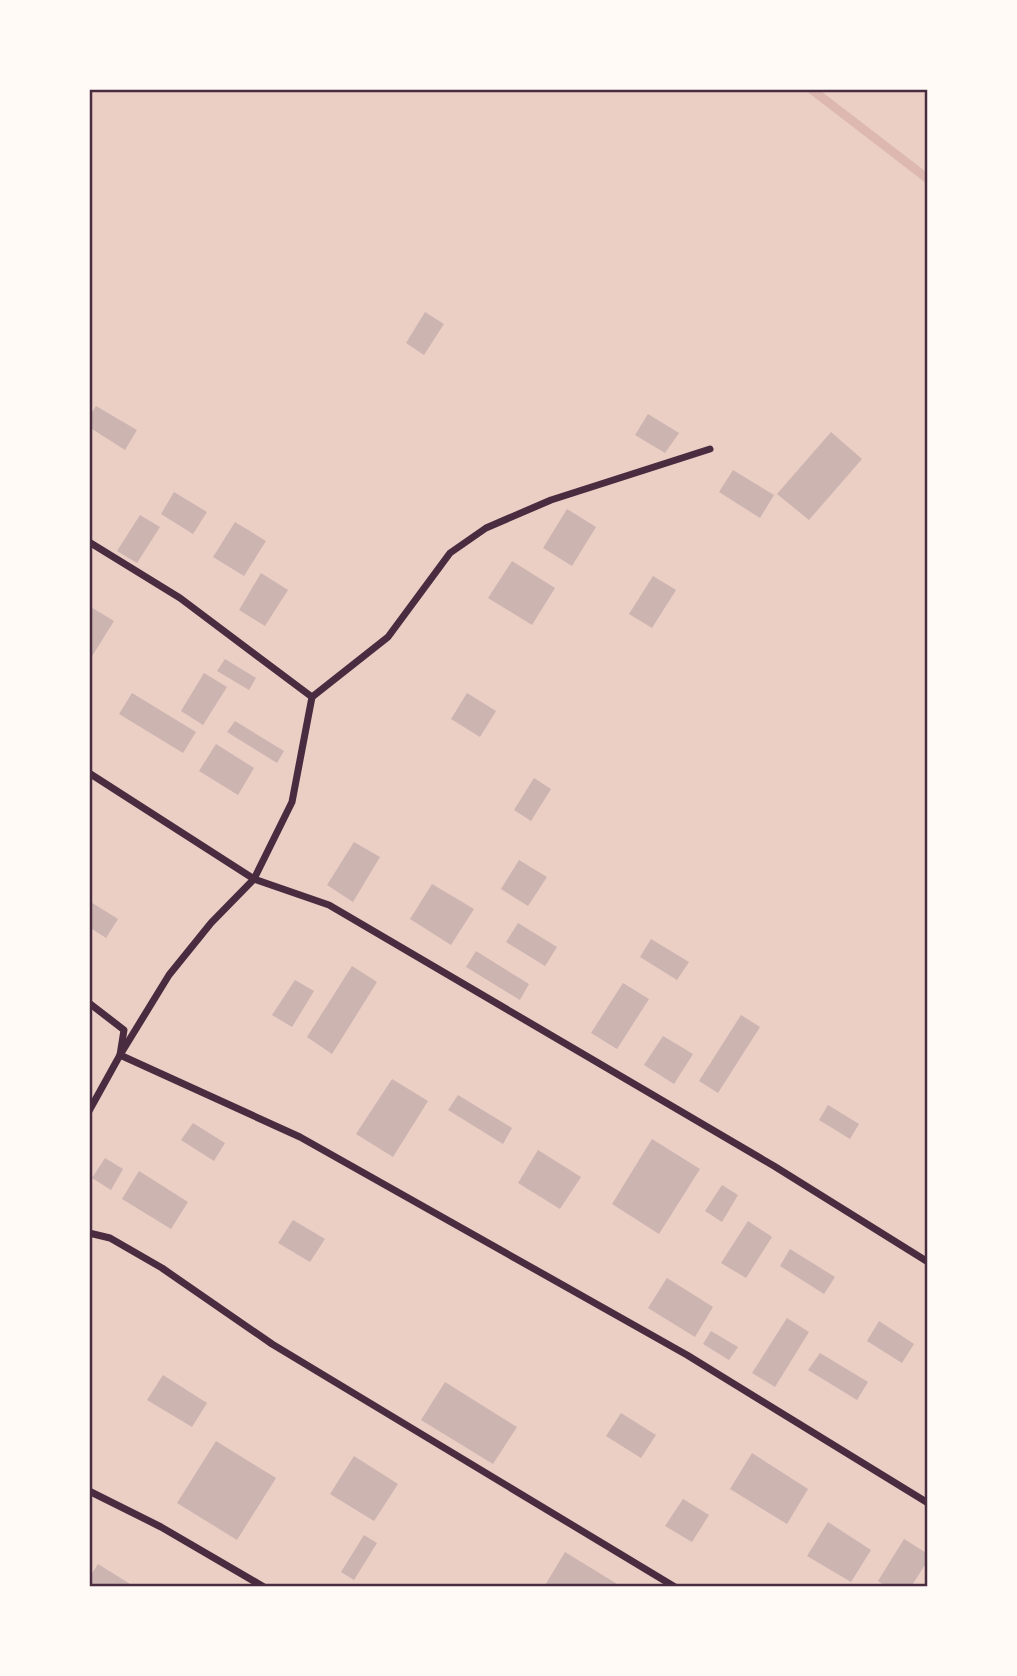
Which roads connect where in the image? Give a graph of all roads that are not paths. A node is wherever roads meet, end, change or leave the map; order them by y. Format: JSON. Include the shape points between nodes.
{"nodes":[{"id":1,"x":710,"y":449,"type":"dead end"},
{"id":2,"x":89,"y":542,"type":"edge"},
{"id":3,"x":312,"y":697,"type":"junction"},
{"id":4,"x":89,"y":772,"type":"edge"},
{"id":5,"x":254,"y":879,"type":"junction"},
{"id":6,"x":89,"y":1003,"type":"edge"},
{"id":7,"x":120,"y":1055,"type":"junction"},
{"id":8,"x":89,"y":1111,"type":"edge"},
{"id":9,"x":89,"y":1234,"type":"edge"},
{"id":10,"x":928,"y":1262,"type":"edge"},
{"id":11,"x":89,"y":1491,"type":"edge"},
{"id":12,"x":928,"y":1503,"type":"edge"},
{"id":13,"x":264,"y":1587,"type":"edge"},
{"id":14,"x":675,"y":1587,"type":"edge"}],
"edges":[{"from":1,"to":3,"type":"street","via":[[551,500],[486,528],[450,554],[388,637]]},
{"from":2,"to":3,"type":"street","via":[[180,598]]},
{"from":3,"to":5,"type":"street","via":[[292,802]]},
{"from":4,"to":5,"type":"street"},
{"from":5,"to":7,"type":"street","via":[[169,975]]},
{"from":5,"to":10,"type":"street","via":[[329,905],[774,1166]]},
{"from":6,"to":7,"type":"street","via":[[124,1030]]},
{"from":7,"to":8,"type":"street"},
{"from":7,"to":12,"type":"street","via":[[300,1137],[687,1355]]},
{"from":9,"to":14,"type":"street","via":[[110,1238],[162,1268],[272,1344]]},
{"from":11,"to":13,"type":"street"}]}
